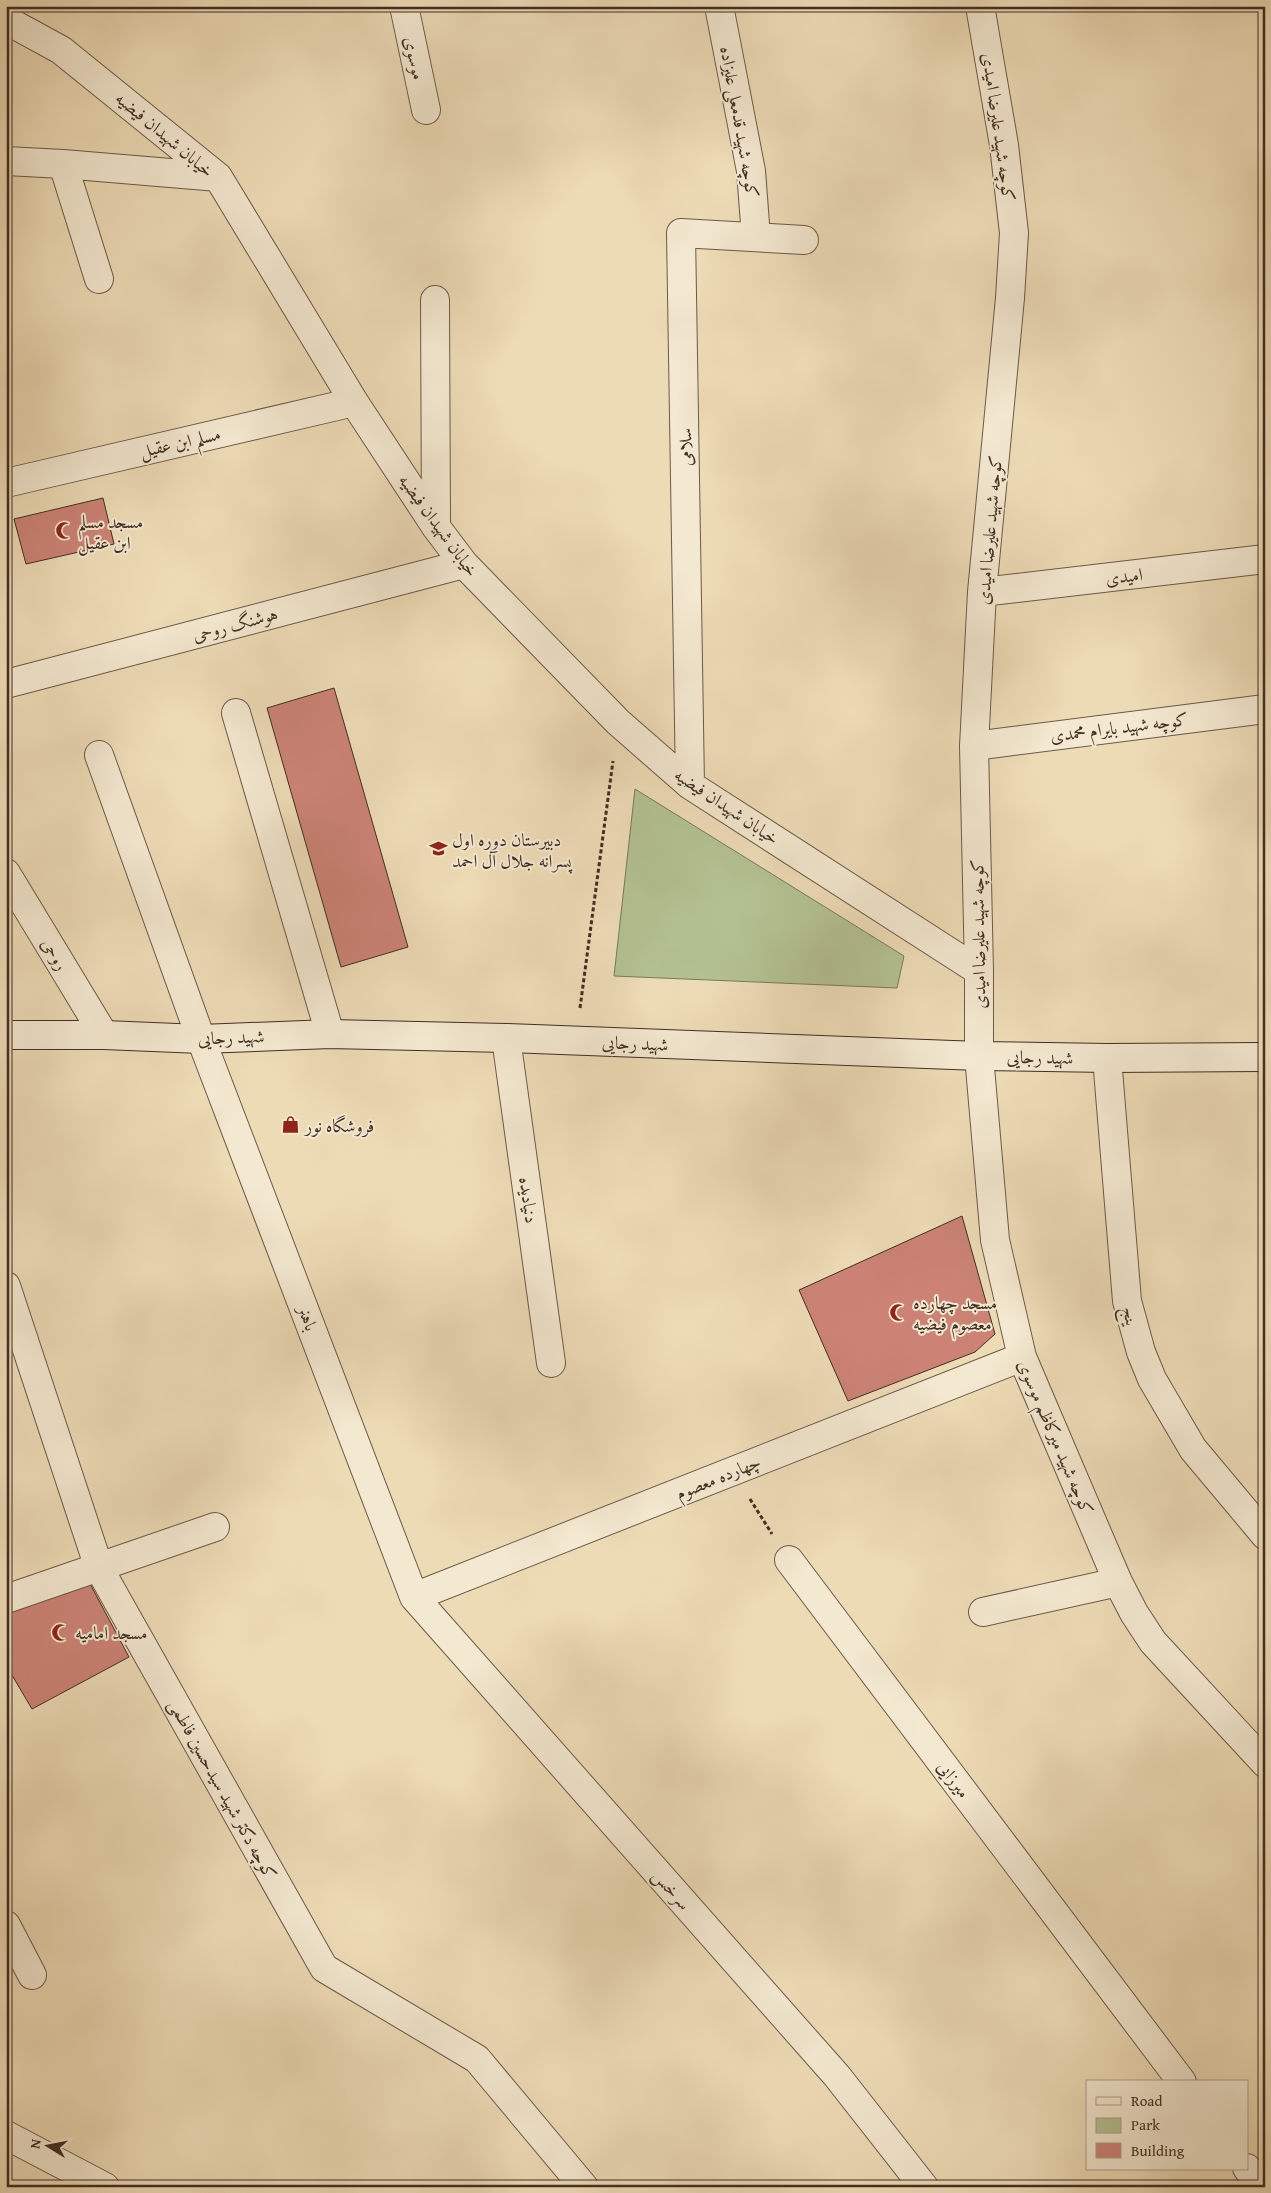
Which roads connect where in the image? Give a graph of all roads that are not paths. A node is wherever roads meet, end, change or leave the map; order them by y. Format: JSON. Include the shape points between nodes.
{"nodes":[{"id":1,"x":404,"y":6,"type":"edge"},
{"id":2,"x":720,"y":6,"type":"edge"},
{"id":3,"x":980,"y":6,"type":"edge"},
{"id":4,"x":6,"y":20,"type":"edge"},
{"id":5,"x":426,"y":110,"type":"dead end"},
{"id":6,"x":6,"y":161,"type":"edge"},
{"id":7,"x":62,"y":164,"type":"junction"},
{"id":8,"x":218,"y":177,"type":"junction"},
{"id":9,"x":756,"y":238,"type":"junction"},
{"id":10,"x":804,"y":240,"type":"dead end"},
{"id":11,"x":99,"y":279,"type":"dead end"},
{"id":12,"x":435,"y":300,"type":"dead end"},
{"id":13,"x":354,"y":402,"type":"junction"},
{"id":14,"x":6,"y":483,"type":"edge"},
{"id":15,"x":436,"y":527,"type":"junction"},
{"id":16,"x":1265,"y":559,"type":"edge"},
{"id":17,"x":464,"y":564,"type":"junction"},
{"id":18,"x":982,"y":592,"type":"junction"},
{"id":19,"x":6,"y":684,"type":"edge"},
{"id":20,"x":1265,"y":709,"type":"edge"},
{"id":21,"x":236,"y":712,"type":"dead end"},
{"id":22,"x":974,"y":746,"type":"junction"},
{"id":23,"x":99,"y":755,"type":"dead end"},
{"id":24,"x":690,"y":785,"type":"junction"},
{"id":25,"x":6,"y":873,"type":"edge"},
{"id":26,"x":979,"y":971,"type":"junction"},
{"id":27,"x":330,"y":1034,"type":"junction"},
{"id":28,"x":6,"y":1035,"type":"edge"},
{"id":29,"x":104,"y":1035,"type":"junction"},
{"id":30,"x":506,"y":1038,"type":"junction"},
{"id":31,"x":201,"y":1039,"type":"junction"},
{"id":32,"x":979,"y":1056,"type":"junction"},
{"id":33,"x":1265,"y":1057,"type":"edge"},
{"id":34,"x":1107,"y":1058,"type":"junction"},
{"id":35,"x":6,"y":1286,"type":"edge"},
{"id":36,"x":1022,"y":1357,"type":"junction"},
{"id":37,"x":551,"y":1362,"type":"dead end"},
{"id":38,"x":215,"y":1527,"type":"dead end"},
{"id":39,"x":1265,"y":1534,"type":"edge"},
{"id":40,"x":790,"y":1560,"type":"road end"},
{"id":41,"x":99,"y":1568,"type":"junction"},
{"id":42,"x":1118,"y":1582,"type":"junction"},
{"id":43,"x":414,"y":1597,"type":"junction"},
{"id":44,"x":6,"y":1599,"type":"edge"},
{"id":45,"x":983,"y":1612,"type":"dead end"},
{"id":46,"x":1265,"y":1763,"type":"edge"},
{"id":47,"x":6,"y":1925,"type":"edge"},
{"id":48,"x":32,"y":1975,"type":"dead end"},
{"id":49,"x":1180,"y":2080,"type":"edge"},
{"id":50,"x":6,"y":2135,"type":"edge"},
{"id":51,"x":1248,"y":2169,"type":"edge"},
{"id":52,"x":105,"y":2187,"type":"edge"},
{"id":53,"x":584,"y":2187,"type":"edge"},
{"id":54,"x":924,"y":2187,"type":"edge"},
{"id":55,"x":1261,"y":2187,"type":"edge"}],
"edges":[{"from":1,"to":5,"type":"street","name":"موسوی"},
{"from":2,"to":9,"type":"street","name":"کوچه شهید قدمعلی علیزاده","via":[[752,171]]},
{"from":3,"to":18,"type":"street","name":"کوچه شهید علیرضا امیدی","via":[[1004,145],[1014,233]]},
{"from":4,"to":8,"type":"street","name":"خیابان شهیدان فیضیه","via":[[62,50]]},
{"from":6,"to":7,"type":"street"},
{"from":7,"to":8,"type":"street"},
{"from":7,"to":11,"type":"street"},
{"from":8,"to":13,"type":"street","name":"خیابان شهیدان فیضیه"},
{"from":9,"to":10,"type":"street","name":"سلامی"},
{"from":9,"to":24,"type":"street","name":"سلامی","via":[[681,233]]},
{"from":12,"to":15,"type":"street"},
{"from":13,"to":14,"type":"street","name":"مسلم ابن عقیل"},
{"from":13,"to":15,"type":"street","name":"خیابان شهیدان فیضیه"},
{"from":15,"to":17,"type":"street","name":"خیابان شهیدان فیضیه"},
{"from":16,"to":18,"type":"street","name":"امیدی"},
{"from":17,"to":19,"type":"street","name":"هوشنگ روحی"},
{"from":17,"to":24,"type":"street","name":"خیابان شهیدان فیضیه","via":[[618,722]]},
{"from":18,"to":22,"type":"street","name":"کوچه شهید علیرضا امیدی"},
{"from":20,"to":22,"type":"street","name":"کوچه شهید بایرام محمدی"},
{"from":21,"to":27,"type":"street"},
{"from":22,"to":26,"type":"street","name":"کوچه شهید علیرضا امیدی"},
{"from":23,"to":31,"type":"street","name":"باهنر"},
{"from":24,"to":26,"type":"street","name":"خیابان شهیدان فیضیه"},
{"from":25,"to":29,"type":"street","name":"روحی"},
{"from":26,"to":32,"type":"street","name":"کوچه شهید علیرضا امیدی"},
{"from":27,"to":30,"type":"street","name":"شهید رجایی"},
{"from":27,"to":31,"type":"street","name":"شهید رجایی"},
{"from":28,"to":29,"type":"street","name":"شهید رجایی"},
{"from":29,"to":31,"type":"street","name":"شهید رجایی"},
{"from":30,"to":32,"type":"street","name":"شهید رجایی"},
{"from":30,"to":37,"type":"street","name":"دنیادیده"},
{"from":31,"to":43,"type":"street","name":"باهنر"},
{"from":32,"to":34,"type":"street","name":"شهید رجایی"},
{"from":32,"to":36,"type":"street","name":"کوچه شهید میرکاظم موسوی","via":[[994,1240]]},
{"from":33,"to":34,"type":"street","name":"شهید رجایی"},
{"from":34,"to":39,"type":"street","name":"ینج","via":[[1127,1301],[1141,1352],[1152,1379],[1193,1449]]},
{"from":35,"to":41,"type":"street","name":"کوچه دکتر شهید سیدحسین فاطمی"},
{"from":36,"to":42,"type":"street","name":"کوچه شهید میرکاظم موسوی"},
{"from":36,"to":43,"type":"street","name":"چهارده معصوم"},
{"from":38,"to":41,"type":"street"},
{"from":40,"to":49,"type":"street","name":"میرزایی"},
{"from":41,"to":44,"type":"street"},
{"from":41,"to":53,"type":"street","name":"کوچه دکتر شهید سیدحسین فاطمی","via":[[324,1968],[478,2059]]},
{"from":42,"to":45,"type":"street"},
{"from":42,"to":46,"type":"street","name":"کوچه شهید میرکاظم موسوی","via":[[1153,1642]]},
{"from":43,"to":54,"type":"street","name":"سرخس","via":[[837,2076]]},
{"from":47,"to":48,"type":"street"},
{"from":50,"to":52,"type":"street"},
{"from":51,"to":55,"type":"street"}]}
